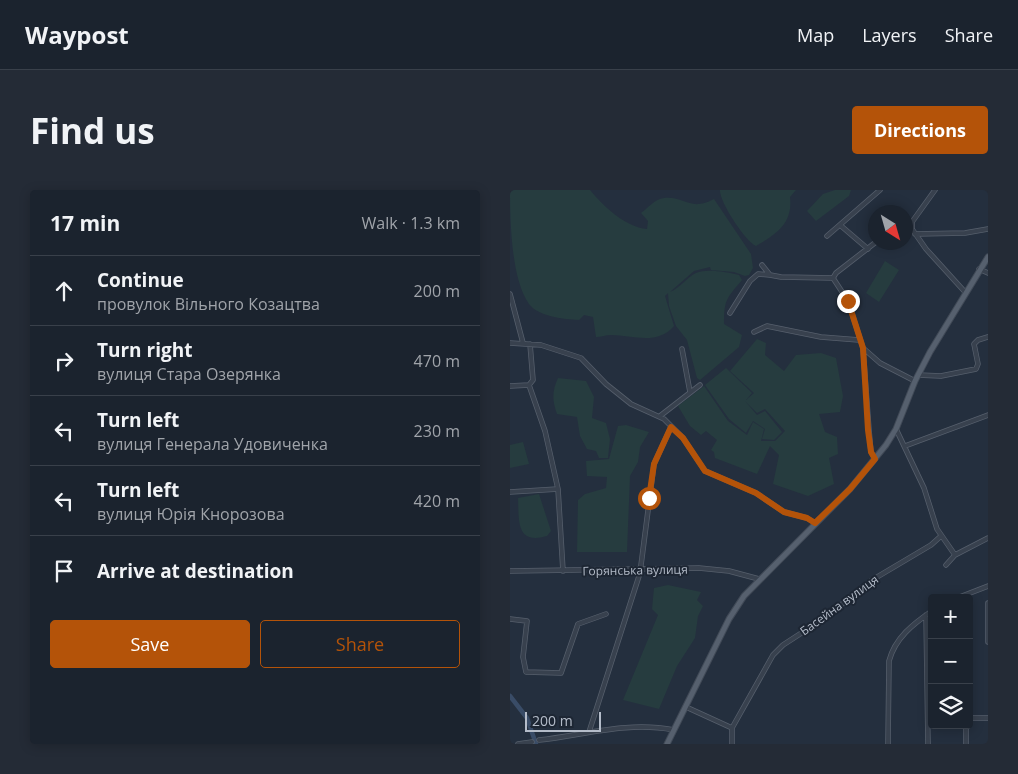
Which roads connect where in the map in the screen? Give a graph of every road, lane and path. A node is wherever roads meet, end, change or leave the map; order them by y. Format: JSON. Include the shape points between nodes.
{"nodes":[{"id":1,"x":880,"y":190,"type":"edge"},
{"id":2,"x":935,"y":190,"type":"edge"},
{"id":3,"x":913,"y":221,"type":"edge"},
{"id":4,"x":840,"y":225,"type":"junction"},
{"id":5,"x":988,"y":229,"type":"edge"},
{"id":6,"x":913,"y":230,"type":"edge"},
{"id":7,"x":916,"y":234,"type":"junction"},
{"id":8,"x":926,"y":235,"type":"junction"},
{"id":9,"x":827,"y":236,"type":"dead end"},
{"id":10,"x":921,"y":242,"type":"junction"},
{"id":11,"x":868,"y":249,"type":"joint"},
{"id":12,"x":988,"y":256,"type":"edge"},
{"id":13,"x":762,"y":265,"type":"dead end"},
{"id":14,"x":979,"y":269,"type":"junction"},
{"id":15,"x":988,"y":273,"type":"edge"},
{"id":16,"x":770,"y":275,"type":"junction"},
{"id":17,"x":833,"y":278,"type":"junction"},
{"id":18,"x":965,"y":292,"type":"junction"},
{"id":19,"x":510,"y":294,"type":"edge"},
{"id":20,"x":730,"y":313,"type":"dead end"},
{"id":21,"x":754,"y":332,"type":"dead end"},
{"id":22,"x":988,"y":337,"type":"edge"},
{"id":23,"x":859,"y":340,"type":"junction"},
{"id":24,"x":510,"y":343,"type":"edge"},
{"id":25,"x":523,"y":343,"type":"junction"},
{"id":26,"x":530,"y":344,"type":"junction"},
{"id":27,"x":863,"y":348,"type":"junction"},
{"id":28,"x":682,"y":349,"type":"dead end"},
{"id":29,"x":917,"y":378,"type":"junction"},
{"id":30,"x":529,"y":385,"type":"junction"},
{"id":31,"x":700,"y":385,"type":"dead end"},
{"id":32,"x":510,"y":386,"type":"edge"},
{"id":33,"x":690,"y":392,"type":"junction"},
{"id":34,"x":988,"y":415,"type":"edge"},
{"id":35,"x":660,"y":416,"type":"junction"},
{"id":36,"x":671,"y":427,"type":"junction"},
{"id":37,"x":896,"y":429,"type":"junction"},
{"id":38,"x":905,"y":446,"type":"junction"},
{"id":39,"x":875,"y":459,"type":"junction"},
{"id":40,"x":558,"y":489,"type":"junction"},
{"id":41,"x":510,"y":492,"type":"edge"},
{"id":42,"x":815,"y":523,"type":"junction"},
{"id":43,"x":941,"y":536,"type":"junction"},
{"id":44,"x":988,"y":538,"type":"edge"},
{"id":45,"x":955,"y":555,"type":"junction"},
{"id":46,"x":946,"y":565,"type":"dead end"},
{"id":47,"x":641,"y":570,"type":"junction"},
{"id":48,"x":510,"y":571,"type":"edge"},
{"id":49,"x":563,"y":571,"type":"junction"},
{"id":50,"x":758,"y":580,"type":"junction"},
{"id":51,"x":988,"y":586,"type":"edge"},
{"id":52,"x":970,"y":594,"type":"edge"},
{"id":53,"x":988,"y":603,"type":"edge"},
{"id":54,"x":606,"y":614,"type":"dead end"},
{"id":55,"x":926,"y":615,"type":"joint"},
{"id":56,"x":510,"y":620,"type":"edge"},
{"id":57,"x":988,"y":642,"type":"edge"},
{"id":58,"x":929,"y":684,"type":"edge"},
{"id":59,"x":686,"y":707,"type":"junction"},
{"id":60,"x":973,"y":718,"type":"edge"},
{"id":61,"x":988,"y":718,"type":"edge"},
{"id":62,"x":732,"y":728,"type":"junction"},
{"id":63,"x":929,"y":729,"type":"edge"},
{"id":64,"x":966,"y":729,"type":"edge"},
{"id":65,"x":674,"y":730,"type":"junction"},
{"id":66,"x":589,"y":732,"type":"junction"},
{"id":67,"x":539,"y":740,"type":"dead end"},
{"id":68,"x":532,"y":742,"type":"dead end"},
{"id":69,"x":518,"y":744,"type":"edge"},
{"id":70,"x":667,"y":744,"type":"edge"},
{"id":71,"x":732,"y":744,"type":"edge"},
{"id":72,"x":888,"y":744,"type":"edge"},
{"id":73,"x":928,"y":744,"type":"edge"},
{"id":74,"x":966,"y":744,"type":"edge"}],
"edges":[{"from":1,"to":4,"type":"street"},
{"from":2,"to":3,"type":"street"},
{"from":4,"to":9,"type":"street"},
{"from":4,"to":11,"type":"street"},
{"from":5,"to":8,"type":"street"},
{"from":6,"to":7,"type":"street"},
{"from":7,"to":8,"type":"street"},
{"from":7,"to":10,"type":"street"},
{"from":8,"to":10,"type":"street"},
{"from":10,"to":18,"type":"street"},
{"from":11,"to":17,"type":"street"},
{"from":12,"to":14,"type":"main road"},
{"from":13,"to":16,"type":"street"},
{"from":14,"to":15,"type":"street"},
{"from":14,"to":18,"type":"main road"},
{"from":16,"to":17,"type":"street"},
{"from":16,"to":20,"type":"street","via":[[758,274],[750,281]]},
{"from":17,"to":23,"type":"street","via":[[848,301]]},
{"from":18,"to":29,"type":"main road"},
{"from":19,"to":25,"type":"street"},
{"from":21,"to":23,"type":"street","via":[[768,326],[821,337]]},
{"from":22,"to":29,"type":"street","via":[[974,344],[976,369]]},
{"from":23,"to":27,"type":"street"},
{"from":24,"to":25,"type":"street"},
{"from":25,"to":26,"type":"street"},
{"from":26,"to":30,"type":"street","via":[[533,380]]},
{"from":26,"to":35,"type":"street","via":[[555,348],[581,358],[632,404]]},
{"from":27,"to":29,"type":"street","via":[[880,363]]},
{"from":27,"to":39,"type":"street","via":[[868,430]]},
{"from":28,"to":33,"type":"street"},
{"from":29,"to":37,"type":"main road"},
{"from":30,"to":32,"type":"street"},
{"from":30,"to":40,"type":"street","via":[[545,431]]},
{"from":31,"to":33,"type":"street"},
{"from":33,"to":35,"type":"street"},
{"from":34,"to":38,"type":"street"},
{"from":35,"to":36,"type":"street"},
{"from":36,"to":42,"type":"street","via":[[683,438],[705,471],[756,493],[784,512]]},
{"from":36,"to":47,"type":"street","via":[[654,464]]},
{"from":37,"to":38,"type":"street"},
{"from":37,"to":39,"type":"main road"},
{"from":38,"to":43,"type":"street"},
{"from":39,"to":42,"type":"main road"},
{"from":40,"to":41,"type":"street"},
{"from":40,"to":49,"type":"street"},
{"from":42,"to":50,"type":"main road"},
{"from":43,"to":45,"type":"street"},
{"from":43,"to":62,"type":"street","name":"Басейна вулиця","via":[[872,580],[826,617],[783,644],[773,655]]},
{"from":44,"to":45,"type":"street"},
{"from":45,"to":46,"type":"street"},
{"from":47,"to":49,"type":"street","name":"Горянська вулиця"},
{"from":47,"to":50,"type":"street","name":"Горянська вулиця","via":[[699,568]]},
{"from":47,"to":66,"type":"street"},
{"from":48,"to":49,"type":"street","name":"Горянська вулиця"},
{"from":50,"to":59,"type":"main road","via":[[729,619]]},
{"from":51,"to":52,"type":"street"},
{"from":53,"to":57,"type":"street"},
{"from":54,"to":56,"type":"street","via":[[578,624],[561,673],[526,672],[523,657],[527,621]]},
{"from":55,"to":58,"type":"street"},
{"from":55,"to":72,"type":"street","via":[[896,642],[889,661]]},
{"from":59,"to":62,"type":"street"},
{"from":59,"to":65,"type":"main road"},
{"from":60,"to":61,"type":"street"},
{"from":62,"to":71,"type":"street","name":"Басейна вулиця"},
{"from":63,"to":73,"type":"street"},
{"from":64,"to":74,"type":"street"},
{"from":65,"to":66,"type":"street","via":[[656,726],[621,726]]},
{"from":65,"to":70,"type":"main road"},
{"from":66,"to":67,"type":"street"},
{"from":68,"to":69,"type":"street"}]}
